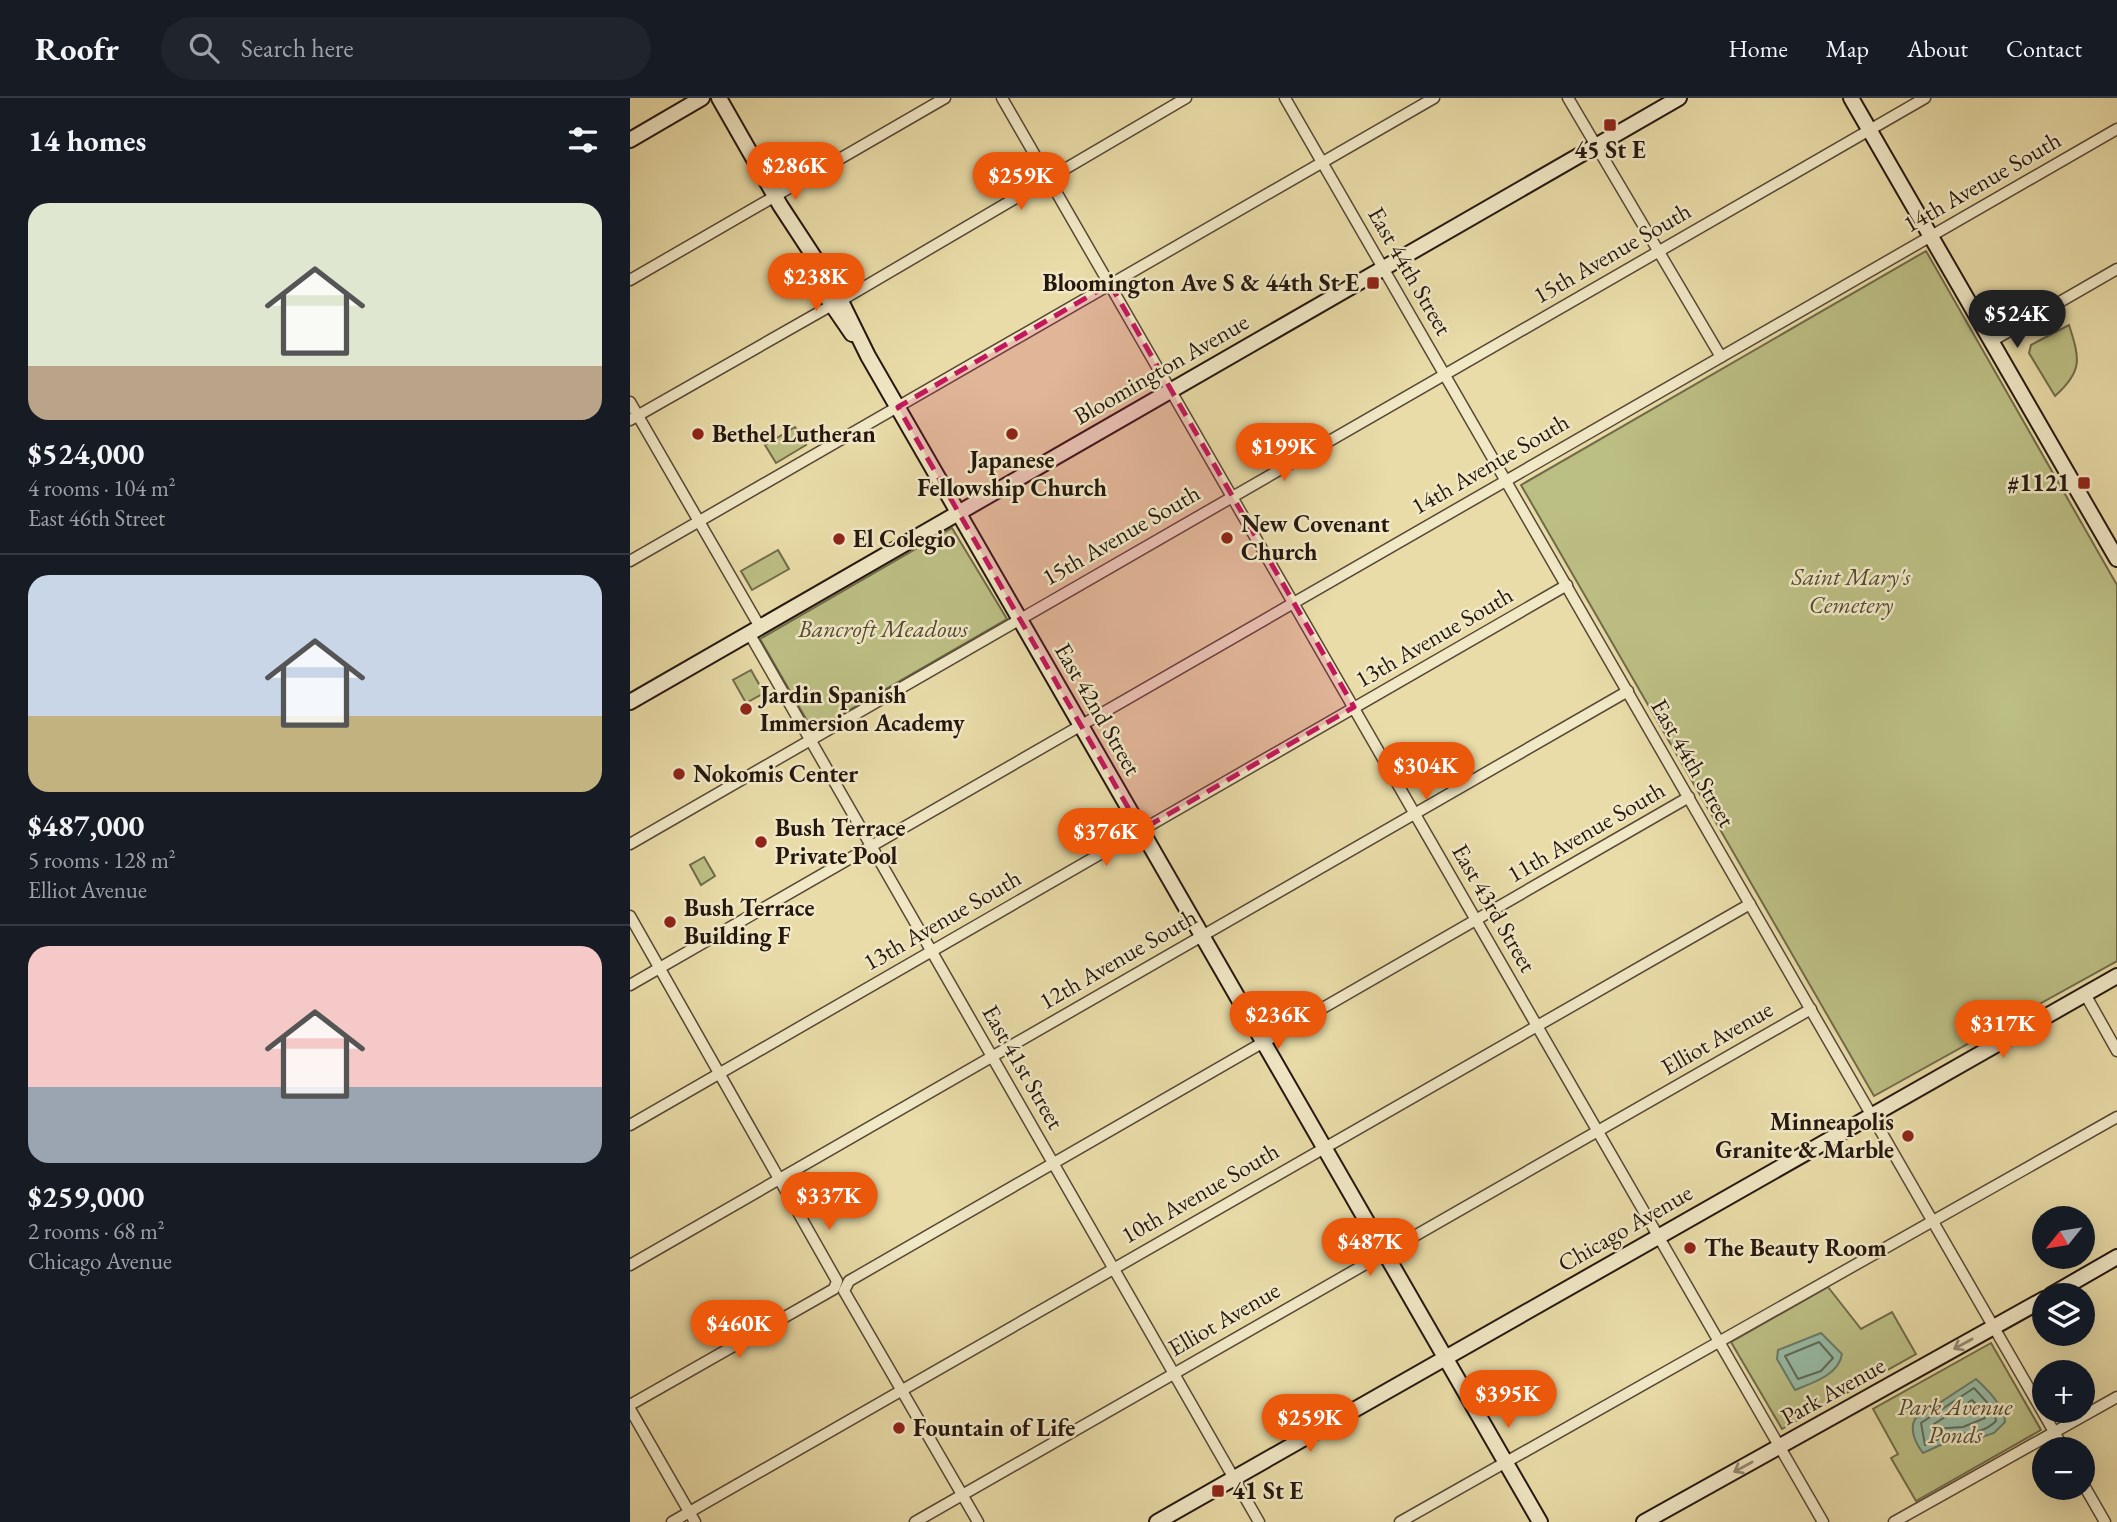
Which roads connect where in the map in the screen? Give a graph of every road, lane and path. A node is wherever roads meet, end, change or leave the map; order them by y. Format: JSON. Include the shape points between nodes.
{"nodes":[{"id":1,"x":702,"y":98,"type":"edge"},
{"id":2,"x":719,"y":98,"type":"edge"},
{"id":3,"x":945,"y":98,"type":"edge"},
{"id":4,"x":1002,"y":98,"type":"edge"},
{"id":5,"x":1186,"y":98,"type":"edge"},
{"id":6,"x":1285,"y":98,"type":"edge"},
{"id":7,"x":1434,"y":98,"type":"edge"},
{"id":8,"x":1568,"y":98,"type":"edge"},
{"id":9,"x":1679,"y":98,"type":"edge"},
{"id":10,"x":1851,"y":98,"type":"edge"},
{"id":11,"x":1925,"y":98,"type":"edge"},
{"id":12,"x":2117,"y":129,"type":"edge"},
{"id":13,"x":1869,"y":130,"type":"junction"},
{"id":14,"x":630,"y":140,"type":"edge"},
{"id":15,"x":1596,"y":146,"type":"junction"},
{"id":16,"x":1322,"y":162,"type":"junction"},
{"id":17,"x":1049,"y":178,"type":"junction"},
{"id":18,"x":775,"y":196,"type":"junction"},
{"id":19,"x":1931,"y":236,"type":"junction"},
{"id":20,"x":1657,"y":251,"type":"junction"},
{"id":21,"x":1383,"y":267,"type":"junction"},
{"id":22,"x":2117,"y":269,"type":"edge"},
{"id":23,"x":630,"y":281,"type":"edge"},
{"id":24,"x":1110,"y":284,"type":"junction"},
{"id":25,"x":837,"y":303,"type":"junction"},
{"id":26,"x":1992,"y":341,"type":"junction"},
{"id":27,"x":1721,"y":357,"type":"junction"},
{"id":28,"x":1445,"y":374,"type":"junction"},
{"id":29,"x":1170,"y":390,"type":"junction"},
{"id":30,"x":630,"y":402,"type":"edge"},
{"id":31,"x":898,"y":407,"type":"junction"},
{"id":32,"x":634,"y":419,"type":"edge"},
{"id":33,"x":1506,"y":479,"type":"junction"},
{"id":34,"x":1232,"y":496,"type":"junction"},
{"id":35,"x":959,"y":512,"type":"junction"},
{"id":36,"x":699,"y":521,"type":"junction"},
{"id":37,"x":2117,"y":559,"type":"edge"},
{"id":38,"x":630,"y":561,"type":"edge"},
{"id":39,"x":1567,"y":585,"type":"junction"},
{"id":40,"x":1293,"y":602,"type":"junction"},
{"id":41,"x":1019,"y":618,"type":"junction"},
{"id":42,"x":754,"y":630,"type":"junction"},
{"id":43,"x":1628,"y":691,"type":"junction"},
{"id":44,"x":630,"y":702,"type":"edge"},
{"id":45,"x":1354,"y":707,"type":"junction"},
{"id":46,"x":1081,"y":724,"type":"junction"},
{"id":47,"x":810,"y":739,"type":"junction"},
{"id":48,"x":1689,"y":797,"type":"junction"},
{"id":49,"x":1415,"y":814,"type":"junction"},
{"id":50,"x":1142,"y":830,"type":"junction"},
{"id":51,"x":630,"y":844,"type":"edge"},
{"id":52,"x":870,"y":846,"type":"junction"},
{"id":53,"x":1750,"y":904,"type":"junction"},
{"id":54,"x":630,"y":916,"type":"edge"},
{"id":55,"x":1476,"y":918,"type":"junction"},
{"id":56,"x":1202,"y":935,"type":"junction"},
{"id":57,"x":931,"y":951,"type":"junction"},
{"id":58,"x":659,"y":968,"type":"junction"},
{"id":59,"x":2117,"y":976,"type":"edge"},
{"id":60,"x":630,"y":985,"type":"edge"},
{"id":61,"x":2085,"y":994,"type":"junction"},
{"id":62,"x":1811,"y":1009,"type":"junction"},
{"id":63,"x":1536,"y":1024,"type":"junction"},
{"id":64,"x":1263,"y":1042,"type":"junction"},
{"id":65,"x":2117,"y":1051,"type":"edge"},
{"id":66,"x":992,"y":1057,"type":"junction"},
{"id":67,"x":719,"y":1073,"type":"junction"},
{"id":68,"x":1871,"y":1115,"type":"junction"},
{"id":69,"x":2117,"y":1117,"type":"edge"},
{"id":70,"x":630,"y":1125,"type":"edge"},
{"id":71,"x":1597,"y":1130,"type":"junction"},
{"id":72,"x":1323,"y":1146,"type":"junction"},
{"id":73,"x":1053,"y":1161,"type":"junction"},
{"id":74,"x":780,"y":1179,"type":"junction"},
{"id":75,"x":1933,"y":1222,"type":"junction"},
{"id":76,"x":1658,"y":1236,"type":"junction"},
{"id":77,"x":1384,"y":1252,"type":"junction"},
{"id":78,"x":2117,"y":1257,"type":"edge"},
{"id":79,"x":630,"y":1265,"type":"edge"},
{"id":80,"x":1113,"y":1268,"type":"junction"},
{"id":81,"x":2072,"y":1283,"type":"edge"},
{"id":82,"x":2032,"y":1306,"type":"edge"},
{"id":83,"x":1994,"y":1327,"type":"junction"},
{"id":84,"x":1719,"y":1340,"type":"junction"},
{"id":85,"x":1445,"y":1356,"type":"junction"},
{"id":86,"x":1173,"y":1373,"type":"junction"},
{"id":87,"x":901,"y":1390,"type":"junction"},
{"id":88,"x":2117,"y":1397,"type":"edge"},
{"id":89,"x":630,"y":1407,"type":"edge"},
{"id":90,"x":2054,"y":1432,"type":"junction"},
{"id":91,"x":2057,"y":1437,"type":"edge"},
{"id":92,"x":1780,"y":1446,"type":"junction"},
{"id":93,"x":1505,"y":1461,"type":"junction"},
{"id":94,"x":1233,"y":1477,"type":"junction"},
{"id":95,"x":961,"y":1494,"type":"junction"},
{"id":96,"x":2092,"y":1500,"type":"edge"},
{"id":97,"x":689,"y":1512,"type":"junction"},
{"id":98,"x":672,"y":1522,"type":"edge"},
{"id":99,"x":695,"y":1522,"type":"edge"},
{"id":100,"x":915,"y":1522,"type":"edge"},
{"id":101,"x":978,"y":1522,"type":"edge"},
{"id":102,"x":1157,"y":1522,"type":"edge"},
{"id":103,"x":1259,"y":1522,"type":"edge"},
{"id":104,"x":1399,"y":1522,"type":"edge"},
{"id":105,"x":1540,"y":1522,"type":"edge"},
{"id":106,"x":1644,"y":1522,"type":"edge"},
{"id":107,"x":1824,"y":1522,"type":"edge"},
{"id":108,"x":1895,"y":1522,"type":"edge"},
{"id":109,"x":2105,"y":1522,"type":"edge"}],
"edges":[{"from":1,"to":14,"type":"street"},
{"from":2,"to":18,"type":"street","name":"East 42nd Street"},
{"from":3,"to":18,"type":"street"},
{"from":4,"to":17,"type":"street","name":"East 43rd Street"},
{"from":5,"to":17,"type":"street"},
{"from":6,"to":16,"type":"street","name":"East 44th Street"},
{"from":7,"to":16,"type":"street"},
{"from":8,"to":15,"type":"street"},
{"from":9,"to":15,"type":"street","name":"Bloomington Avenue"},
{"from":10,"to":13,"type":"street"},
{"from":11,"to":13,"type":"street","name":"15th Avenue South"},
{"from":12,"to":19,"type":"street","name":"14th Avenue South"},
{"from":13,"to":19,"type":"street"},
{"from":13,"to":20,"type":"street","name":"15th Avenue South"},
{"from":15,"to":20,"type":"street"},
{"from":15,"to":21,"type":"street","name":"Bloomington Avenue"},
{"from":16,"to":21,"type":"street","name":"East 44th Street"},
{"from":16,"to":24,"type":"street"},
{"from":17,"to":24,"type":"street","name":"East 43rd Street"},
{"from":17,"to":25,"type":"street"},
{"from":18,"to":23,"type":"street"},
{"from":18,"to":25,"type":"street","name":"East 42nd Street"},
{"from":19,"to":26,"type":"street"},
{"from":19,"to":27,"type":"street","name":"14th Avenue South"},
{"from":20,"to":27,"type":"street"},
{"from":20,"to":28,"type":"street","name":"15th Avenue South"},
{"from":21,"to":28,"type":"street","name":"East 44th Street"},
{"from":21,"to":29,"type":"street","name":"Bloomington Avenue"},
{"from":22,"to":26,"type":"street"},
{"from":24,"to":29,"type":"street","name":"East 43rd Street"},
{"from":24,"to":31,"type":"street"},
{"from":25,"to":31,"type":"street","name":"East 42nd Street"},
{"from":25,"to":32,"type":"street"},
{"from":26,"to":37,"type":"street"},
{"from":27,"to":33,"type":"street","name":"14th Avenue South"},
{"from":28,"to":33,"type":"street","name":"East 44th Street"},
{"from":28,"to":34,"type":"street","name":"15th Avenue South"},
{"from":29,"to":34,"type":"street","name":"East 43rd Street"},
{"from":29,"to":35,"type":"street","name":"Bloomington Avenue"},
{"from":30,"to":32,"type":"street","name":"East 41st Street"},
{"from":31,"to":35,"type":"street","name":"East 42nd Street"},
{"from":31,"to":36,"type":"street"},
{"from":32,"to":36,"type":"street","name":"East 41st Street"},
{"from":33,"to":39,"type":"street","name":"East 44th Street"},
{"from":33,"to":40,"type":"street","name":"14th Avenue South"},
{"from":34,"to":40,"type":"street","name":"East 43rd Street"},
{"from":34,"to":41,"type":"street","name":"15th Avenue South"},
{"from":35,"to":41,"type":"street","name":"East 42nd Street"},
{"from":35,"to":42,"type":"street","name":"Bloomington Avenue"},
{"from":36,"to":38,"type":"street"},
{"from":36,"to":42,"type":"street","name":"East 41st Street"},
{"from":39,"to":43,"type":"street","name":"East 44th Street"},
{"from":39,"to":45,"type":"street","name":"13th Avenue South"},
{"from":40,"to":45,"type":"street","name":"East 43rd Street"},
{"from":40,"to":46,"type":"street","name":"14th Avenue South"},
{"from":41,"to":46,"type":"street","name":"East 42nd Street"},
{"from":41,"to":47,"type":"street","name":"15th Avenue South"},
{"from":42,"to":44,"type":"street","name":"Bloomington Avenue"},
{"from":42,"to":47,"type":"street","name":"East 41st Street"},
{"from":43,"to":48,"type":"street","name":"East 44th Street"},
{"from":43,"to":49,"type":"street","name":"12th Avenue South"},
{"from":45,"to":49,"type":"street","name":"East 43rd Street"},
{"from":45,"to":50,"type":"street","name":"13th Avenue South"},
{"from":46,"to":50,"type":"street","name":"East 42nd Street"},
{"from":46,"to":52,"type":"street","name":"14th Avenue South"},
{"from":47,"to":51,"type":"street","name":"15th Avenue South"},
{"from":47,"to":52,"type":"street","name":"East 41st Street"},
{"from":48,"to":53,"type":"street","name":"East 44th Street"},
{"from":48,"to":55,"type":"street","name":"11th Avenue South"},
{"from":49,"to":55,"type":"street","name":"East 43rd Street"},
{"from":49,"to":56,"type":"street","name":"12th Avenue South"},
{"from":50,"to":56,"type":"street","name":"East 42nd Street"},
{"from":50,"to":57,"type":"street","name":"13th Avenue South"},
{"from":52,"to":57,"type":"street","name":"East 41st Street"},
{"from":52,"to":58,"type":"street","name":"14th Avenue South"},
{"from":53,"to":62,"type":"street","name":"East 44th Street"},
{"from":53,"to":63,"type":"street","name":"10th Avenue South"},
{"from":54,"to":58,"type":"street"},
{"from":55,"to":63,"type":"street","name":"East 43rd Street"},
{"from":55,"to":64,"type":"street","name":"11th Avenue South"},
{"from":56,"to":64,"type":"street","name":"East 42nd Street"},
{"from":56,"to":66,"type":"street","name":"12th Avenue South"},
{"from":57,"to":66,"type":"street","name":"East 41st Street"},
{"from":57,"to":67,"type":"street","name":"13th Avenue South"},
{"from":58,"to":60,"type":"street","name":"14th Avenue South"},
{"from":58,"to":67,"type":"street"},
{"from":59,"to":61,"type":"street","name":"Chicago Avenue"},
{"from":61,"to":65,"type":"street"},
{"from":61,"to":68,"type":"street","name":"Chicago Avenue"},
{"from":62,"to":68,"type":"street","name":"East 44th Street"},
{"from":62,"to":71,"type":"street","name":"Elliot Avenue"},
{"from":63,"to":71,"type":"street","name":"East 43rd Street"},
{"from":63,"to":72,"type":"street","name":"10th Avenue South"},
{"from":64,"to":72,"type":"street","name":"East 42nd Street"},
{"from":64,"to":73,"type":"street","name":"11th Avenue South"},
{"from":66,"to":73,"type":"street","name":"East 41st Street"},
{"from":66,"to":74,"type":"street","name":"12th Avenue South"},
{"from":67,"to":70,"type":"street","name":"13th Avenue South"},
{"from":67,"to":74,"type":"street"},
{"from":68,"to":75,"type":"street","name":"East 44th Street"},
{"from":68,"to":76,"type":"street","name":"Chicago Avenue"},
{"from":69,"to":75,"type":"street"},
{"from":71,"to":76,"type":"street","name":"East 43rd Street"},
{"from":71,"to":77,"type":"street","name":"Elliot Avenue"},
{"from":72,"to":77,"type":"street","name":"East 42nd Street"},
{"from":72,"to":80,"type":"street","name":"10th Avenue South"},
{"from":73,"to":80,"type":"street","name":"East 41st Street"},
{"from":73,"to":87,"type":"street","name":"11th Avenue South","via":[[849,1281],[844,1291]]},
{"from":74,"to":79,"type":"street","name":"12th Avenue South"},
{"from":74,"to":89,"type":"street","via":[[836,1276],[834,1289]]},
{"from":75,"to":83,"type":"street","name":"East 44th Street"},
{"from":75,"to":84,"type":"street"},
{"from":76,"to":84,"type":"street","name":"East 43rd Street"},
{"from":76,"to":85,"type":"street","name":"Chicago Avenue"},
{"from":77,"to":85,"type":"street","name":"East 42nd Street"},
{"from":77,"to":86,"type":"street","name":"Elliot Avenue"},
{"from":78,"to":81,"type":"street"},
{"from":80,"to":86,"type":"street","name":"East 41st Street"},
{"from":80,"to":87,"type":"street","name":"10th Avenue South"},
{"from":82,"to":83,"type":"street","name":"Park Avenue"},
{"from":83,"to":90,"type":"street","name":"East 44th Street"},
{"from":83,"to":92,"type":"street","name":"Park Avenue","one_way":true},
{"from":84,"to":92,"type":"street","name":"East 43rd Street"},
{"from":84,"to":93,"type":"street"},
{"from":85,"to":93,"type":"street","name":"East 42nd Street"},
{"from":85,"to":94,"type":"street","name":"Chicago Avenue"},
{"from":86,"to":94,"type":"street","name":"East 41st Street"},
{"from":86,"to":95,"type":"street","name":"Elliot Avenue"},
{"from":87,"to":95,"type":"street"},
{"from":87,"to":97,"type":"street","name":"10th Avenue South"},
{"from":88,"to":90,"type":"street"},
{"from":89,"to":97,"type":"street"},
{"from":90,"to":91,"type":"street","name":"East 44th Street"},
{"from":90,"to":108,"type":"street"},
{"from":92,"to":106,"type":"street","name":"Park Avenue","one_way":true},
{"from":92,"to":107,"type":"street","name":"East 43rd Street"},
{"from":93,"to":104,"type":"street"},
{"from":93,"to":105,"type":"street","name":"East 42nd Street"},
{"from":94,"to":102,"type":"street","name":"Chicago Avenue"},
{"from":94,"to":103,"type":"street","name":"East 41st Street"},
{"from":95,"to":100,"type":"street","name":"Elliot Avenue"},
{"from":95,"to":101,"type":"street"},
{"from":96,"to":109,"type":"street"},
{"from":97,"to":98,"type":"street","name":"10th Avenue South"},
{"from":97,"to":99,"type":"street"}]}
